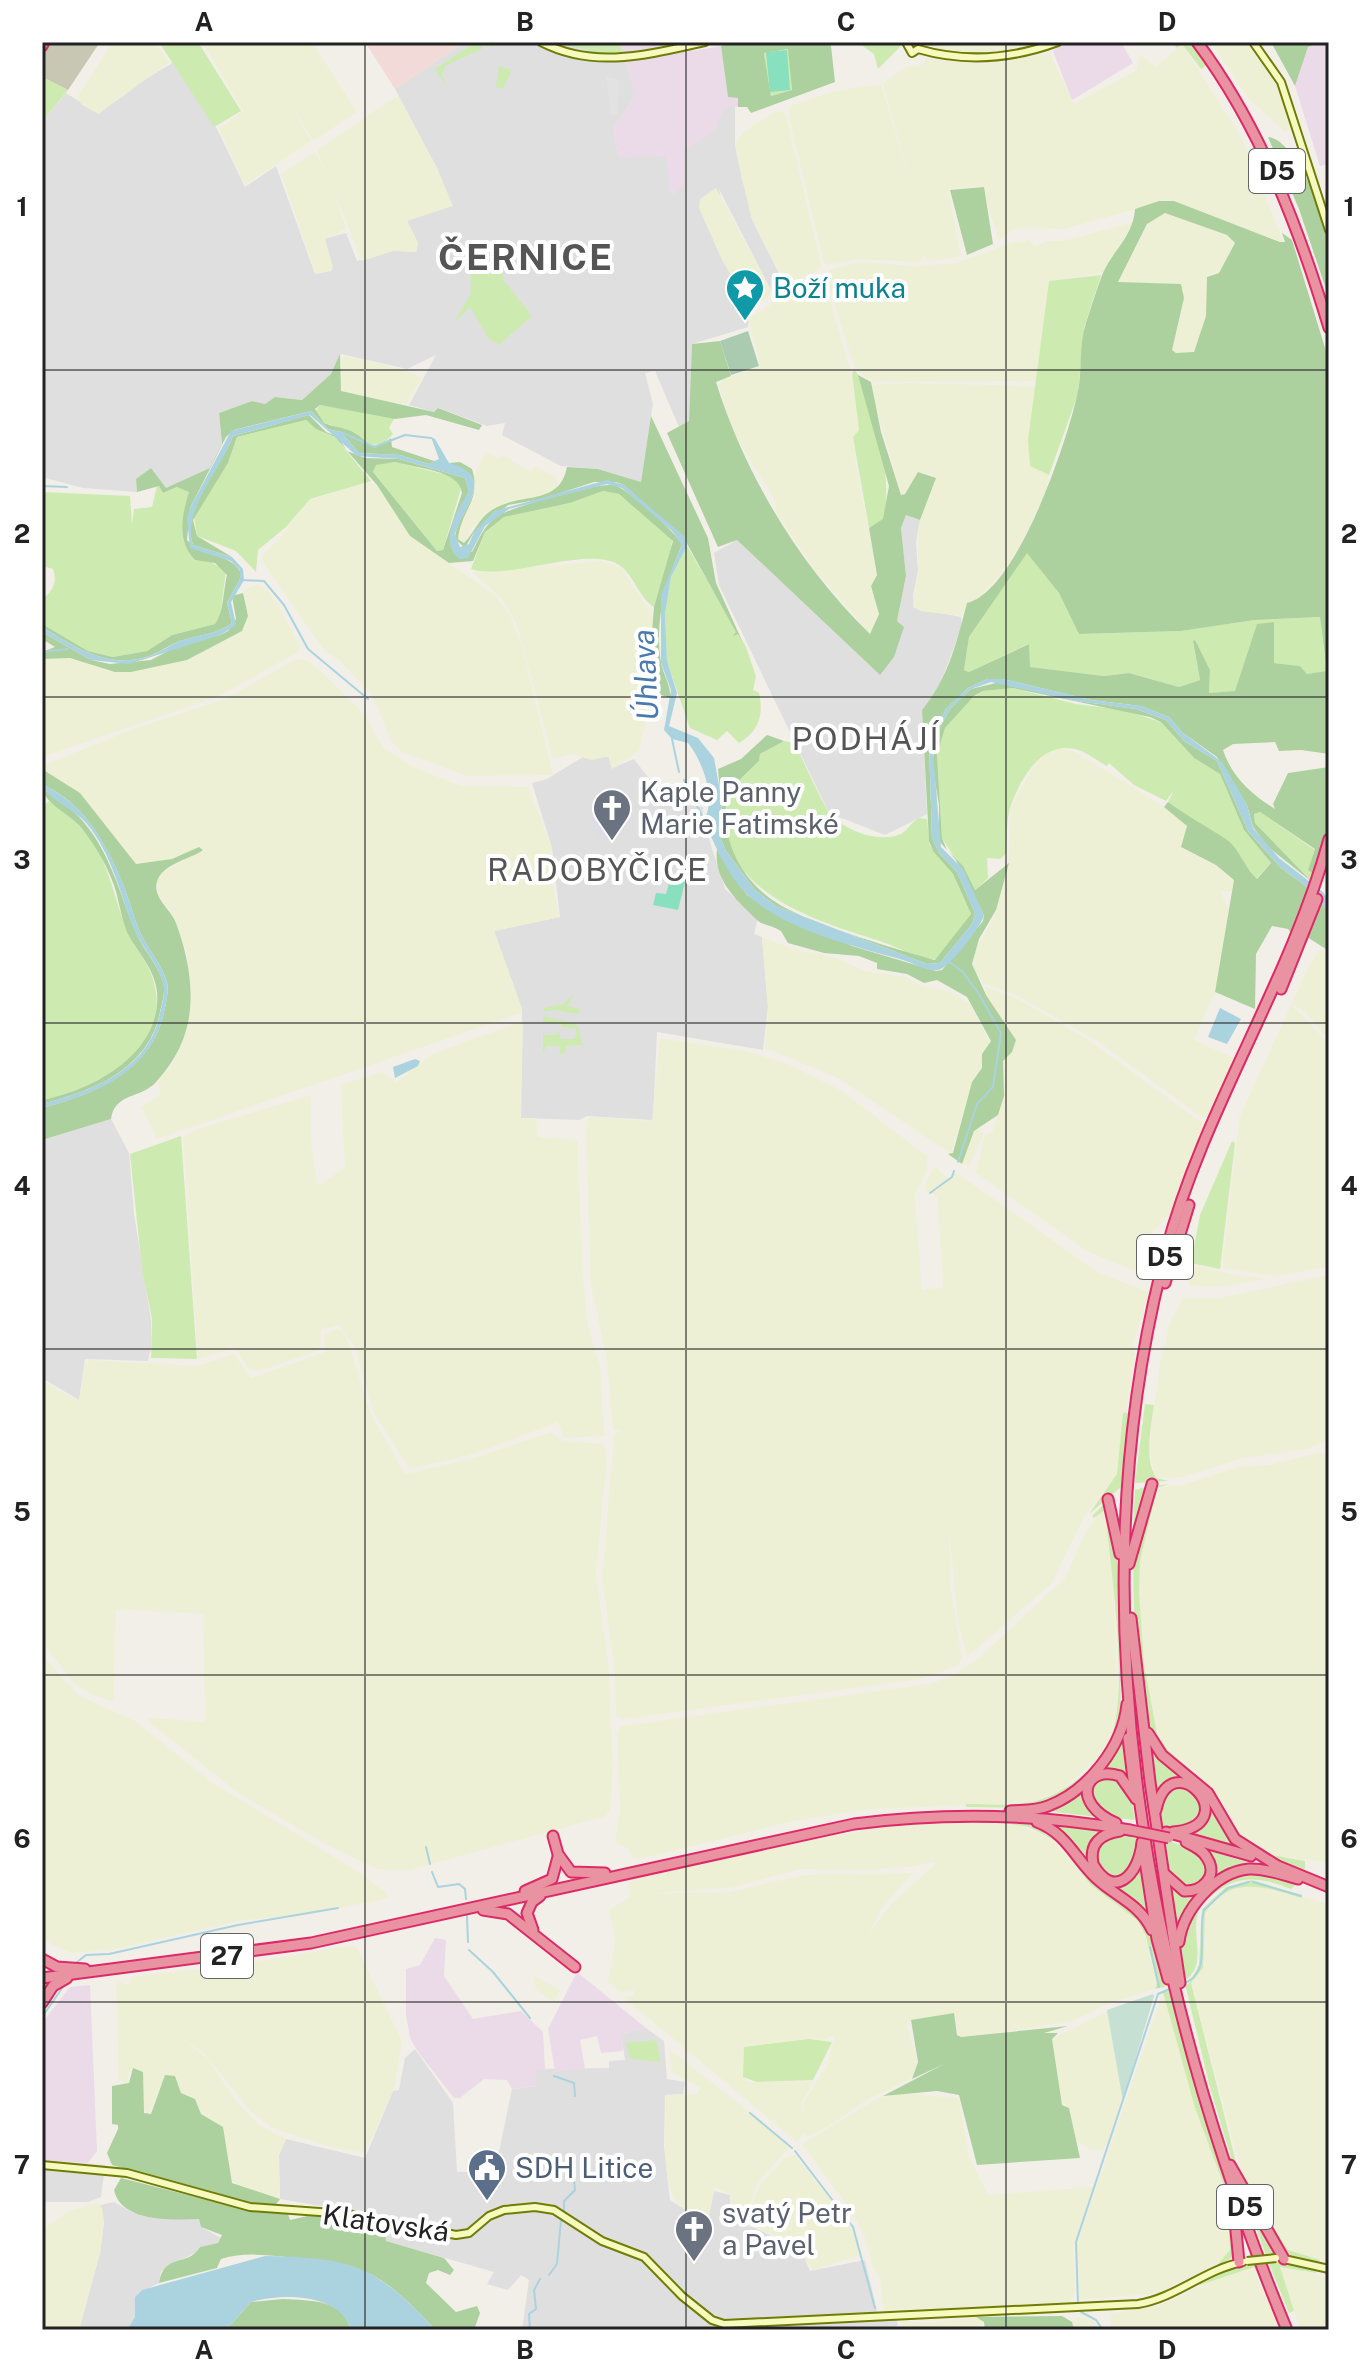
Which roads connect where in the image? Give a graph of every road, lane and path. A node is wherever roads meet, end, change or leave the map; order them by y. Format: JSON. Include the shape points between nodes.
{"nodes":[{"id":1,"x":541,"y":42,"type":"edge"},
{"id":2,"x":705,"y":42,"type":"edge"},
{"id":3,"x":1058,"y":42,"type":"edge"},
{"id":4,"x":1197,"y":42,"type":"edge"},
{"id":5,"x":1204,"y":42,"type":"edge"},
{"id":6,"x":1253,"y":42,"type":"edge"},
{"id":7,"x":907,"y":43,"type":"edge"},
{"id":8,"x":917,"y":46,"type":"edge"},
{"id":9,"x":1329,"y":230,"type":"edge"},
{"id":10,"x":1329,"y":309,"type":"edge"},
{"id":11,"x":1329,"y":328,"type":"edge"},
{"id":12,"x":1329,"y":839,"type":"edge"},
{"id":13,"x":1329,"y":862,"type":"edge"},
{"id":14,"x":1300,"y":937,"type":"junction"},
{"id":15,"x":1152,"y":1484,"type":"dead end"},
{"id":16,"x":1108,"y":1499,"type":"dead end"},
{"id":17,"x":1127,"y":1564,"type":"junction"},
{"id":18,"x":1131,"y":1618,"type":"junction"},
{"id":19,"x":1128,"y":1669,"type":"junction"},
{"id":20,"x":1139,"y":1689,"type":"junction"},
{"id":21,"x":1127,"y":1703,"type":"junction"},
{"id":22,"x":1136,"y":1799,"type":"junction"},
{"id":23,"x":1007,"y":1812,"type":"junction"},
{"id":24,"x":1018,"y":1817,"type":"junction"},
{"id":25,"x":1155,"y":1817,"type":"junction"},
{"id":26,"x":1116,"y":1823,"type":"junction"},
{"id":27,"x":1130,"y":1827,"type":"junction"},
{"id":28,"x":1167,"y":1835,"type":"junction"},
{"id":29,"x":553,"y":1836,"type":"dead end"},
{"id":30,"x":1142,"y":1842,"type":"junction"},
{"id":31,"x":1186,"y":1842,"type":"junction"},
{"id":32,"x":558,"y":1854,"type":"junction"},
{"id":33,"x":1276,"y":1865,"type":"junction"},
{"id":34,"x":1163,"y":1866,"type":"junction"},
{"id":35,"x":605,"y":1873,"type":"junction"},
{"id":36,"x":1303,"y":1878,"type":"junction"},
{"id":37,"x":560,"y":1888,"type":"junction"},
{"id":38,"x":1329,"y":1889,"type":"edge"},
{"id":39,"x":523,"y":1892,"type":"junction"},
{"id":40,"x":460,"y":1912,"type":"junction"},
{"id":41,"x":537,"y":1936,"type":"junction"},
{"id":42,"x":1160,"y":1950,"type":"junction"},
{"id":43,"x":42,"y":1959,"type":"edge"},
{"id":44,"x":1179,"y":1965,"type":"junction"},
{"id":45,"x":575,"y":1967,"type":"dead end"},
{"id":46,"x":85,"y":1969,"type":"junction"},
{"id":47,"x":96,"y":1972,"type":"junction"},
{"id":48,"x":42,"y":1976,"type":"edge"},
{"id":49,"x":1176,"y":1983,"type":"junction"},
{"id":50,"x":42,"y":2003,"type":"edge"},
{"id":51,"x":42,"y":2165,"type":"edge"},
{"id":52,"x":1230,"y":2165,"type":"junction"},
{"id":53,"x":1231,"y":2184,"type":"junction"},
{"id":54,"x":1280,"y":2258,"type":"junction"},
{"id":55,"x":1243,"y":2262,"type":"junction"},
{"id":56,"x":1329,"y":2269,"type":"edge"},
{"id":57,"x":1290,"y":2330,"type":"edge"}],
"edges":[{"from":1,"to":2,"type":"main road","via":[[607,59]]},
{"from":3,"to":8,"type":"main road","via":[[989,58],[959,58]]},
{"from":4,"to":11,"type":"highway","number":"D5","via":[[1278,186]]},
{"from":5,"to":10,"type":"highway","number":"D5","via":[[1282,182]]},
{"from":6,"to":9,"type":"main road","via":[[1281,82]]},
{"from":7,"to":8,"type":"main road","via":[[910,52]]},
{"from":12,"to":14,"type":"highway","number":"D5"},
{"from":13,"to":14,"type":"highway","number":"D5"},
{"from":14,"to":17,"type":"highway","number":"D5","via":[[1200,1157],[1167,1249],[1134,1413]]},
{"from":15,"to":17,"type":"highway"},
{"from":16,"to":17,"type":"highway"},
{"from":17,"to":18,"type":"highway","number":"D5"},
{"from":17,"to":19,"type":"highway","number":"D5"},
{"from":18,"to":20,"type":"highway"},
{"from":18,"to":49,"type":"highway","number":"D5","via":[[1146,1792]]},
{"from":19,"to":21,"type":"highway"},
{"from":19,"to":49,"type":"highway","number":"D5","via":[[1148,1843]]},
{"from":20,"to":25,"type":"highway"},
{"from":20,"to":33,"type":"highway","via":[[1156,1749],[1202,1787],[1235,1839]]},
{"from":21,"to":22,"type":"highway"},
{"from":21,"to":23,"type":"highway","via":[[1117,1744],[1080,1784],[1045,1807]]},
{"from":22,"to":26,"type":"highway","via":[[1120,1776],[1107,1773],[1094,1779],[1087,1790],[1089,1804]]},
{"from":22,"to":30,"type":"highway"},
{"from":23,"to":26,"type":"highway","number":"27"},
{"from":23,"to":35,"type":"highway","number":"27","via":[[854,1819]]},
{"from":24,"to":27,"type":"highway","number":"27"},
{"from":24,"to":37,"type":"highway","number":"27","via":[[927,1817],[842,1826]]},
{"from":24,"to":42,"type":"highway","via":[[1060,1834],[1094,1877],[1142,1913]]},
{"from":25,"to":28,"type":"highway","via":[[1159,1798],[1169,1786],[1185,1783],[1200,1791],[1205,1807],[1198,1824]]},
{"from":25,"to":34,"type":"highway"},
{"from":26,"to":27,"type":"highway","number":"27"},
{"from":27,"to":28,"type":"highway","number":"27","bridge":true},
{"from":27,"to":30,"type":"highway","via":[[1098,1839],[1092,1856],[1098,1872],[1113,1880],[1130,1876],[1138,1867]]},
{"from":28,"to":31,"type":"highway","number":"27"},
{"from":28,"to":33,"type":"highway","number":"27"},
{"from":29,"to":32,"type":"highway"},
{"from":30,"to":42,"type":"highway"},
{"from":31,"to":34,"type":"highway","via":[[1208,1859],[1211,1873],[1205,1885],[1180,1890]]},
{"from":31,"to":36,"type":"highway","number":"27"},
{"from":32,"to":35,"type":"highway","via":[[575,1874]]},
{"from":32,"to":39,"type":"highway","via":[[552,1879]]},
{"from":33,"to":36,"type":"highway","number":"27"},
{"from":34,"to":44,"type":"highway"},
{"from":35,"to":39,"type":"highway","number":"27"},
{"from":36,"to":38,"type":"highway","number":"27"},
{"from":36,"to":44,"type":"highway","via":[[1255,1869],[1224,1877],[1185,1919]]},
{"from":37,"to":40,"type":"highway","number":"27"},
{"from":37,"to":41,"type":"highway","via":[[529,1906],[527,1920]]},
{"from":39,"to":46,"type":"highway","number":"27","via":[[310,1938]]},
{"from":40,"to":41,"type":"highway","via":[[498,1910]]},
{"from":40,"to":47,"type":"highway","number":"27","via":[[272,1949]]},
{"from":41,"to":45,"type":"highway"},
{"from":42,"to":49,"type":"highway"},
{"from":43,"to":46,"type":"highway","via":[[57,1967]]},
{"from":44,"to":49,"type":"highway"},
{"from":46,"to":48,"type":"highway","number":"27"},
{"from":47,"to":48,"type":"highway","number":"27"},
{"from":47,"to":50,"type":"highway","via":[[59,1981]]},
{"from":49,"to":52,"type":"highway","number":"D5"},
{"from":49,"to":53,"type":"highway","number":"D5"},
{"from":51,"to":55,"type":"main road","name":"Klatovská","via":[[127,2173],[250,2207],[347,2214],[456,2235],[473,2231],[499,2211],[545,2208],[602,2241],[644,2257],[718,2323],[1138,2304]]},
{"from":52,"to":54,"type":"highway"},
{"from":52,"to":57,"type":"highway","number":"D5"},
{"from":53,"to":55,"type":"highway"},
{"from":53,"to":57,"type":"highway","number":"D5"},
{"from":54,"to":55,"type":"main road","name":"Klatovská","bridge":true},
{"from":54,"to":56,"type":"main road","name":"Klatovská"}]}
